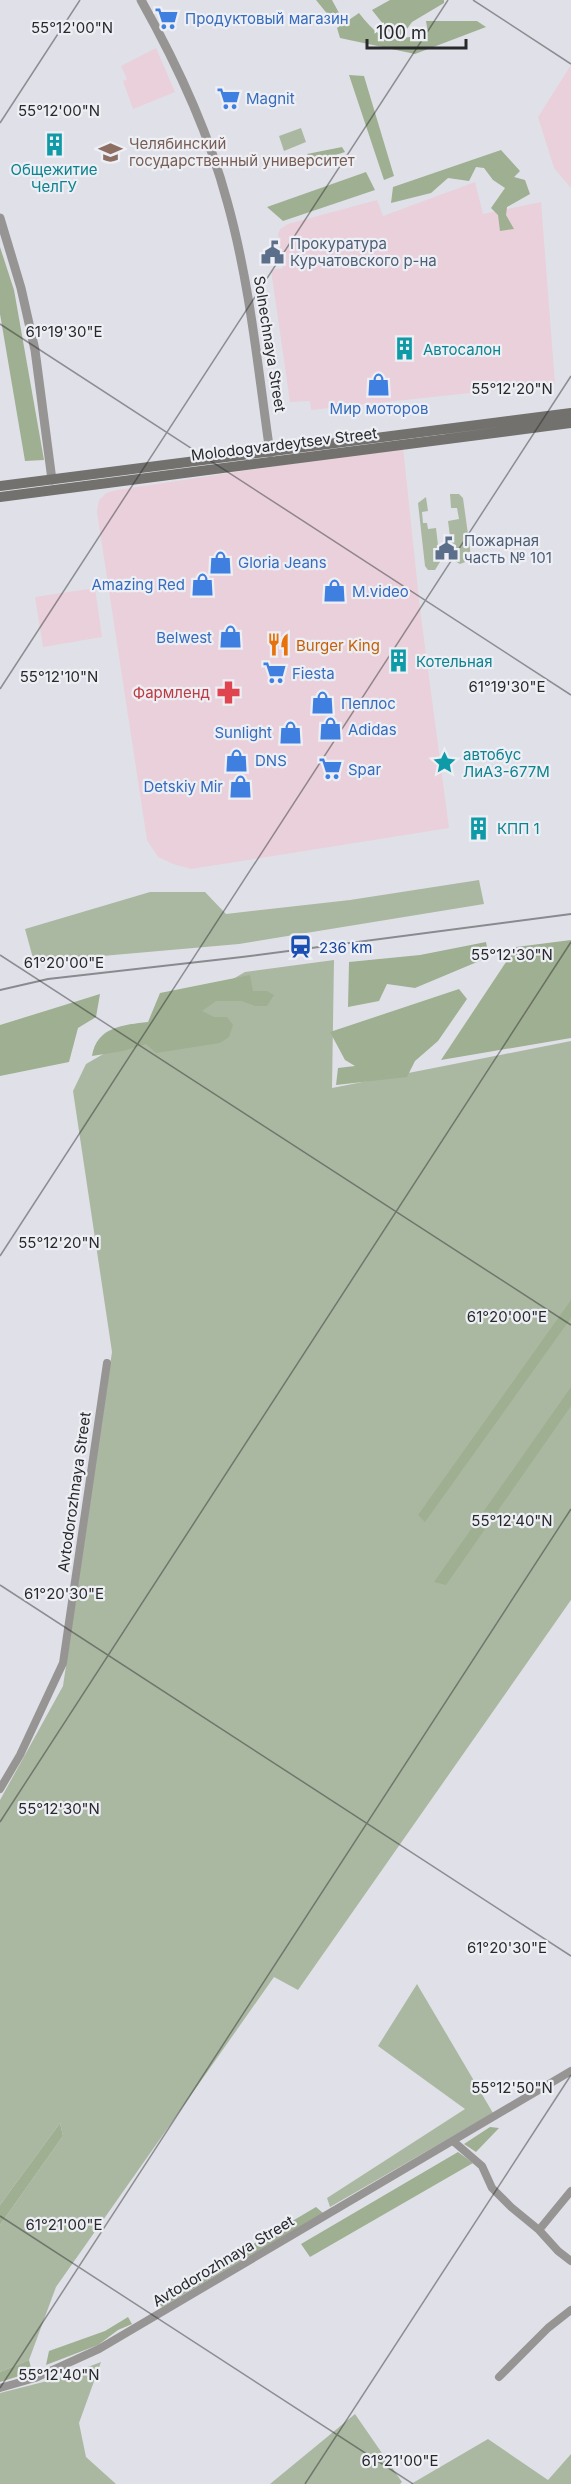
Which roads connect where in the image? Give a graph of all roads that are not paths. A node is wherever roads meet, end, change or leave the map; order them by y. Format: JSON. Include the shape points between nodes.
{"nodes":[{"id":1,"x":141,"y":0,"type":"edge"},
{"id":2,"x":0,"y":218,"type":"edge"},
{"id":3,"x":571,"y":413,"type":"edge"},
{"id":4,"x":571,"y":423,"type":"edge"},
{"id":5,"x":460,"y":432,"type":"junction"},
{"id":6,"x":270,"y":457,"type":"junction"},
{"id":7,"x":52,"y":485,"type":"junction"},
{"id":8,"x":0,"y":486,"type":"edge"},
{"id":9,"x":16,"y":490,"type":"junction"},
{"id":10,"x":0,"y":497,"type":"edge"},
{"id":11,"x":107,"y":1364,"type":"dead end"},
{"id":12,"x":0,"y":1789,"type":"edge"},
{"id":13,"x":571,"y":2071,"type":"edge"},
{"id":14,"x":453,"y":2141,"type":"junction"},
{"id":15,"x":571,"y":2191,"type":"edge"},
{"id":16,"x":539,"y":2230,"type":"junction"},
{"id":17,"x":571,"y":2261,"type":"edge"},
{"id":18,"x":571,"y":2310,"type":"edge"},
{"id":19,"x":499,"y":2377,"type":"dead end"},
{"id":20,"x":0,"y":2388,"type":"edge"}],
"edges":[{"from":1,"to":6,"type":"street","name":"Solnechnaya Street","via":[[184,81],[227,200],[246,287]]},
{"from":2,"to":7,"type":"street","via":[[35,350]]},
{"from":3,"to":5,"type":"main road","name":"Molodogvardeytsev Street"},
{"from":4,"to":5,"type":"main road","name":"Molodogvardeytsev Street"},
{"from":5,"to":6,"type":"main road","name":"Molodogvardeytsev Street"},
{"from":6,"to":7,"type":"main road","name":"Molodogvardeytsev Street"},
{"from":7,"to":9,"type":"main road","name":"Molodogvardeytsev Street"},
{"from":8,"to":9,"type":"main road","name":"Molodogvardeytsev Street"},
{"from":9,"to":10,"type":"main road","name":"Molodogvardeytsev Street"},
{"from":11,"to":12,"type":"street","name":"Avtodorozhnaya Street","via":[[63,1663],[21,1755]]},
{"from":13,"to":14,"type":"street","name":"Avtodorozhnaya Street"},
{"from":14,"to":16,"type":"street","via":[[482,2166],[492,2188]]},
{"from":14,"to":20,"type":"street","name":"Avtodorozhnaya Street","via":[[99,2349],[35,2378]]},
{"from":15,"to":16,"type":"street"},
{"from":16,"to":17,"type":"street"},
{"from":18,"to":19,"type":"street"}]}
